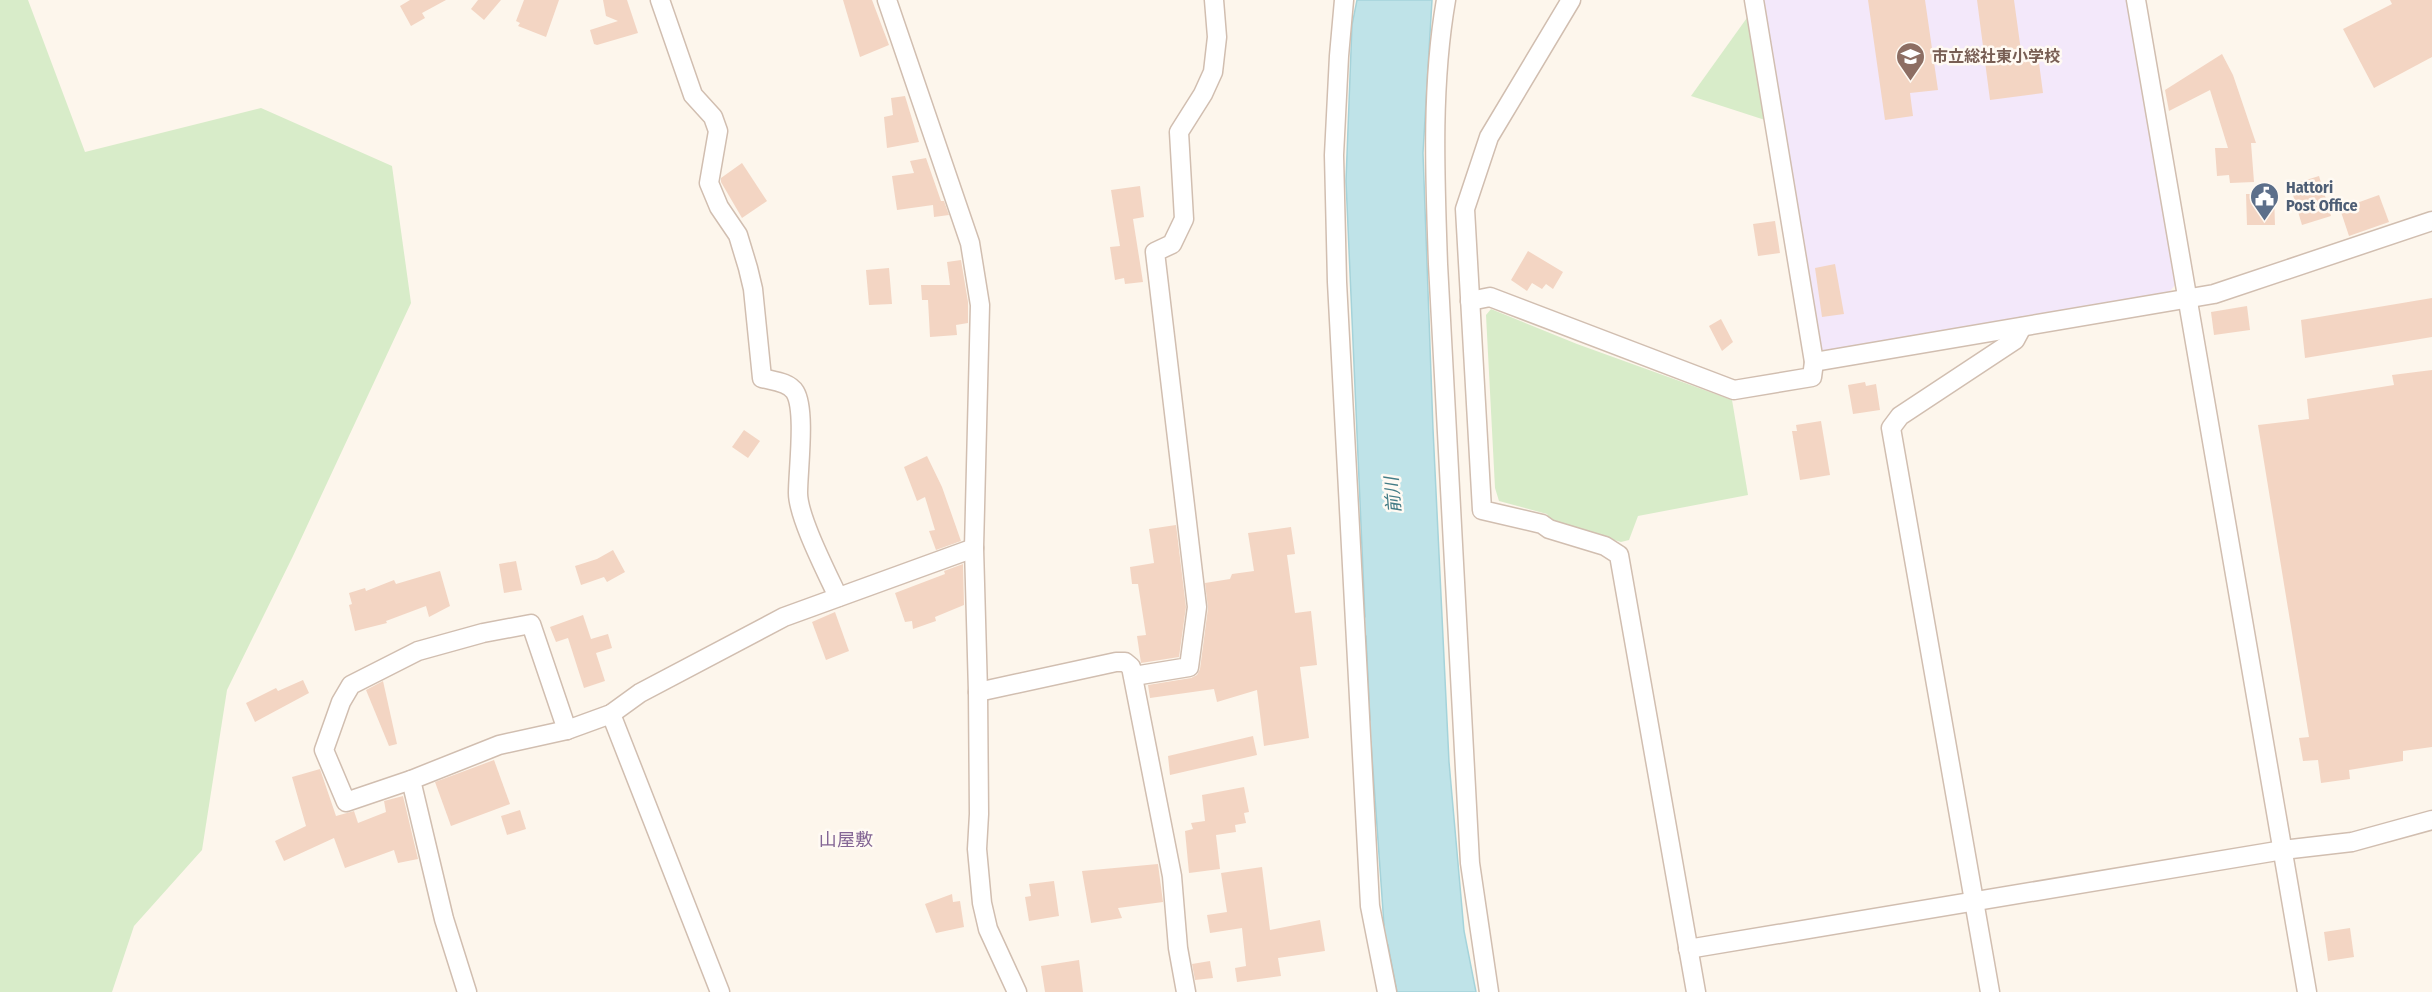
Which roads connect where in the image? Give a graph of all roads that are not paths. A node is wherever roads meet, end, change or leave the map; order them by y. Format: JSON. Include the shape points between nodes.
{"nodes":[{"id":1,"x":660,"y":0,"type":"edge"},
{"id":2,"x":887,"y":0,"type":"edge"},
{"id":3,"x":1214,"y":0,"type":"edge"},
{"id":4,"x":1344,"y":0,"type":"edge"},
{"id":5,"x":1446,"y":0,"type":"edge"},
{"id":6,"x":1571,"y":0,"type":"edge"},
{"id":7,"x":1754,"y":0,"type":"edge"},
{"id":8,"x":2136,"y":0,"type":"edge"},
{"id":9,"x":2432,"y":221,"type":"edge"},
{"id":10,"x":2187,"y":300,"type":"junction"},
{"id":11,"x":1470,"y":301,"type":"junction"},
{"id":12,"x":2022,"y":327,"type":"junction"},
{"id":13,"x":1814,"y":362,"type":"junction"},
{"id":14,"x":974,"y":548,"type":"junction"},
{"id":15,"x":838,"y":597,"type":"junction"},
{"id":16,"x":1134,"y":676,"type":"junction"},
{"id":17,"x":978,"y":692,"type":"junction"},
{"id":18,"x":611,"y":714,"type":"junction"},
{"id":19,"x":567,"y":729,"type":"junction"},
{"id":20,"x":411,"y":780,"type":"junction"},
{"id":21,"x":2432,"y":820,"type":"edge"},
{"id":22,"x":2283,"y":850,"type":"junction"},
{"id":23,"x":1974,"y":901,"type":"junction"},
{"id":24,"x":1688,"y":949,"type":"junction"},
{"id":25,"x":467,"y":992,"type":"edge"},
{"id":26,"x":720,"y":992,"type":"edge"},
{"id":27,"x":1017,"y":992,"type":"edge"},
{"id":28,"x":1186,"y":992,"type":"edge"},
{"id":29,"x":1387,"y":992,"type":"edge"},
{"id":30,"x":1489,"y":992,"type":"edge"},
{"id":31,"x":1696,"y":992,"type":"edge"},
{"id":32,"x":1990,"y":992,"type":"edge"},
{"id":33,"x":2307,"y":992,"type":"edge"}],
"edges":[{"from":1,"to":15,"type":"street","via":[[693,95],[713,117],[718,130],[709,183],[718,207],[738,235],[748,268],[762,378],[786,384],[795,391],[800,407],[798,497]]},
{"from":2,"to":14,"type":"street","via":[[970,243],[980,305]]},
{"from":3,"to":16,"type":"street","via":[[1217,37],[1213,72],[1179,132],[1184,219],[1172,243],[1155,252],[1197,607],[1189,667]]},
{"from":4,"to":29,"type":"street","via":[[1334,155],[1337,282],[1370,906]]},
{"from":5,"to":30,"type":"street","via":[[1435,178],[1438,264],[1470,863]]},
{"from":6,"to":11,"type":"street","via":[[1489,137],[1465,210]]},
{"from":7,"to":13,"type":"street"},
{"from":8,"to":10,"type":"street"},
{"from":9,"to":10,"type":"street"},
{"from":10,"to":12,"type":"street"},
{"from":10,"to":22,"type":"street"},
{"from":11,"to":13,"type":"street","via":[[1490,297],[1734,390],[1812,377]]},
{"from":11,"to":24,"type":"street","via":[[1482,510],[1542,524],[1605,546],[1619,555]]},
{"from":12,"to":13,"type":"street"},
{"from":12,"to":23,"type":"street","via":[[2015,340],[1900,416],[1891,428]]},
{"from":14,"to":15,"type":"street"},
{"from":14,"to":17,"type":"street"},
{"from":15,"to":18,"type":"street","via":[[784,617],[640,693]]},
{"from":16,"to":17,"type":"street","via":[[1125,662],[1116,662]]},
{"from":16,"to":28,"type":"street","via":[[1172,876]]},
{"from":17,"to":27,"type":"street","via":[[977,849],[982,903],[988,929]]},
{"from":18,"to":19,"type":"street"},
{"from":18,"to":26,"type":"street"},
{"from":19,"to":20,"type":"street","via":[[499,745]]},
{"from":19,"to":20,"type":"street","via":[[531,624],[418,651],[351,685],[324,750],[346,802]]},
{"from":20,"to":25,"type":"street","via":[[444,919]]},
{"from":21,"to":22,"type":"street","via":[[2352,842]]},
{"from":22,"to":23,"type":"street"},
{"from":22,"to":33,"type":"street"},
{"from":23,"to":24,"type":"street"},
{"from":23,"to":32,"type":"street"},
{"from":24,"to":31,"type":"street"}]}
